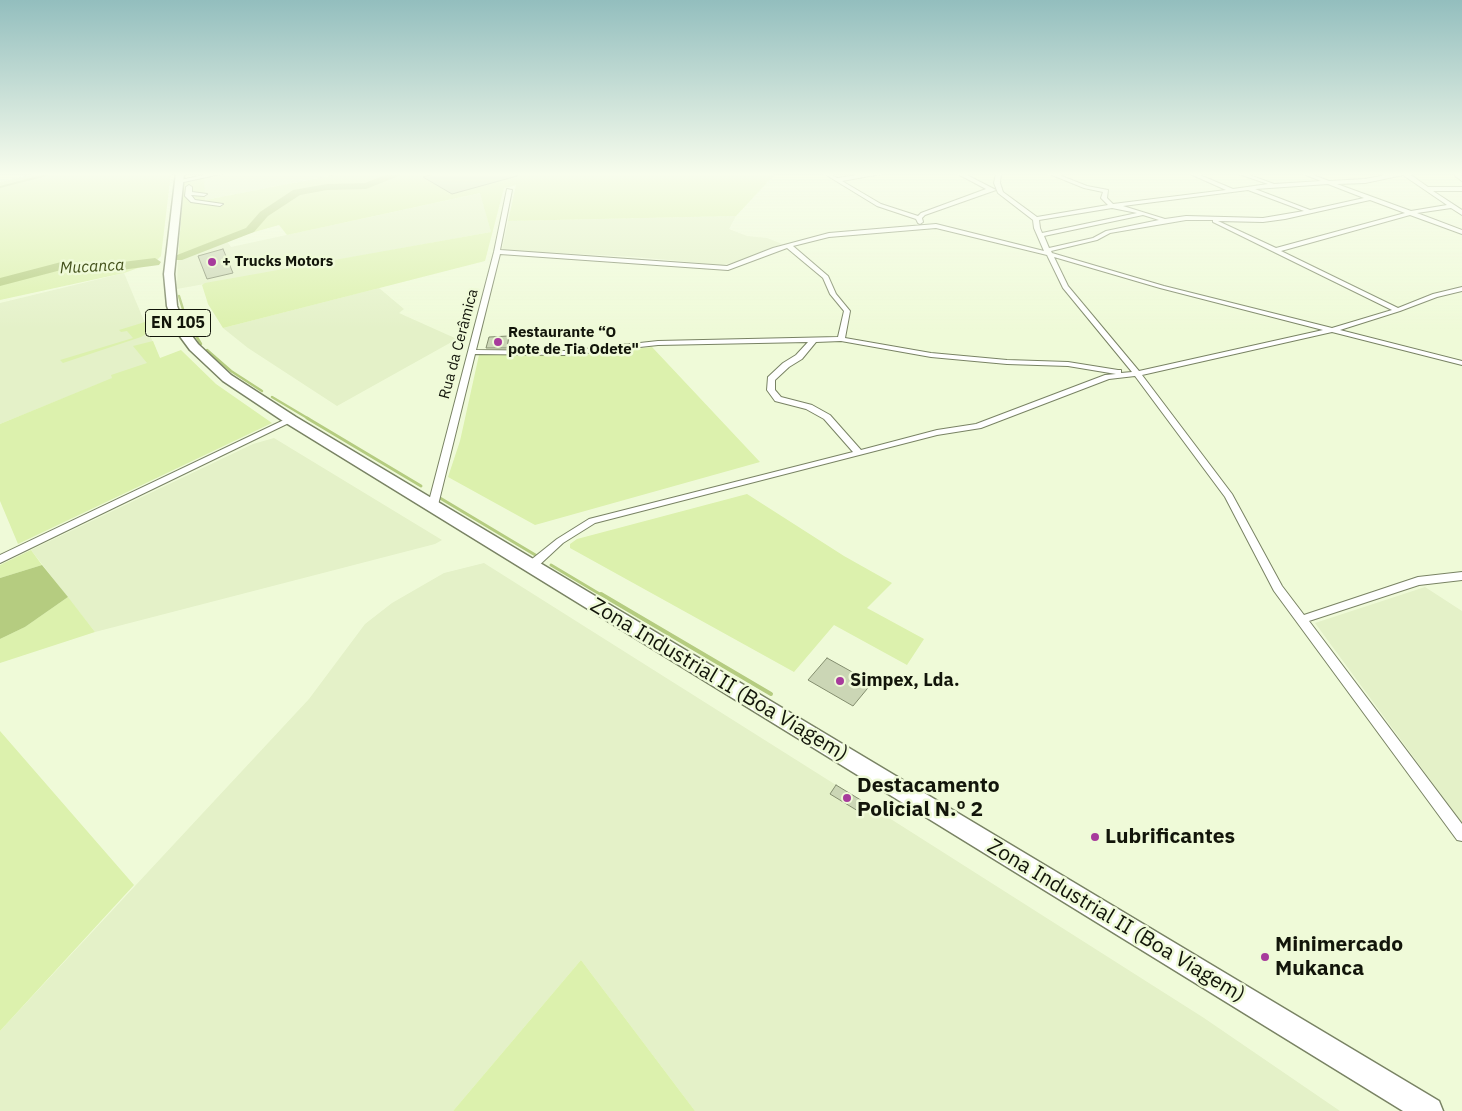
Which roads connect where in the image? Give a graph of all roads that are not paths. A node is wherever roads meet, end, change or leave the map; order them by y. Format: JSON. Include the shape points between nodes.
{"nodes":[{"id":1,"x":177,"y":225,"type":"edge"},
{"id":2,"x":503,"y":225,"type":"edge"},
{"id":3,"x":1037,"y":225,"type":"edge"},
{"id":4,"x":1091,"y":225,"type":"edge"},
{"id":5,"x":1144,"y":225,"type":"edge"},
{"id":6,"x":1224,"y":225,"type":"edge"},
{"id":7,"x":1367,"y":225,"type":"edge"},
{"id":8,"x":1442,"y":225,"type":"edge"},
{"id":9,"x":925,"y":226,"type":"joint"},
{"id":10,"x":1462,"y":232,"type":"edge"},
{"id":11,"x":1040,"y":235,"type":"junction"},
{"id":12,"x":789,"y":246,"type":"junction"},
{"id":13,"x":1276,"y":250,"type":"junction"},
{"id":14,"x":497,"y":252,"type":"junction"},
{"id":15,"x":1048,"y":252,"type":"junction"},
{"id":16,"x":1462,"y":289,"type":"edge"},
{"id":17,"x":1398,"y":310,"type":"junction"},
{"id":18,"x":1332,"y":330,"type":"junction"},
{"id":19,"x":841,"y":339,"type":"junction"},
{"id":20,"x":814,"y":340,"type":"junction"},
{"id":21,"x":471,"y":352,"type":"junction"},
{"id":22,"x":1462,"y":363,"type":"edge"},
{"id":23,"x":1137,"y":374,"type":"junction"},
{"id":24,"x":291,"y":420,"type":"junction"},
{"id":25,"x":860,"y":453,"type":"junction"},
{"id":26,"x":433,"y":505,"type":"junction"},
{"id":27,"x":19,"y":550,"type":"junction"},
{"id":28,"x":0,"y":553,"type":"edge"},
{"id":29,"x":0,"y":559,"type":"edge"},
{"id":30,"x":532,"y":566,"type":"junction"},
{"id":31,"x":1462,"y":576,"type":"edge"},
{"id":32,"x":1301,"y":620,"type":"junction"},
{"id":33,"x":1462,"y":834,"type":"edge"},
{"id":34,"x":1429,"y":1111,"type":"edge"}],
"edges":[{"from":1,"to":24,"type":"main road","number":"EN 105","via":[[169,289],[180,329],[214,368]]},
{"from":2,"to":14,"type":"street","name":"Rua da Cerâmica"},
{"from":3,"to":11,"type":"street"},
{"from":4,"to":11,"type":"street"},
{"from":5,"to":15,"type":"street","via":[[1108,232],[1095,239]]},
{"from":6,"to":13,"type":"street"},
{"from":7,"to":13,"type":"street"},
{"from":8,"to":10,"type":"street"},
{"from":9,"to":12,"type":"street","via":[[829,235]]},
{"from":9,"to":15,"type":"street"},
{"from":11,"to":15,"type":"street"},
{"from":12,"to":14,"type":"street","via":[[721,269]]},
{"from":12,"to":19,"type":"street","via":[[826,277],[833,294],[847,312]]},
{"from":13,"to":17,"type":"street"},
{"from":14,"to":21,"type":"street","name":"Rua da Cerâmica"},
{"from":15,"to":18,"type":"street","via":[[1162,287]]},
{"from":15,"to":23,"type":"street","via":[[1065,287]]},
{"from":16,"to":17,"type":"street","via":[[1435,295]]},
{"from":17,"to":18,"type":"street"},
{"from":18,"to":22,"type":"street"},
{"from":18,"to":23,"type":"street"},
{"from":19,"to":20,"type":"street"},
{"from":19,"to":23,"type":"street","via":[[931,356],[1068,364]]},
{"from":20,"to":21,"type":"street","via":[[658,343],[567,353]]},
{"from":20,"to":25,"type":"street","via":[[771,380],[771,390],[778,399],[809,407],[827,416]]},
{"from":21,"to":26,"type":"street","name":"Rua da Cerâmica"},
{"from":23,"to":25,"type":"street","via":[[1108,377],[978,426]]},
{"from":23,"to":32,"type":"street","via":[[1229,496],[1278,588]]},
{"from":24,"to":26,"type":"main road","name":"Zona Industrial II (Boa Viagem)","number":"EN 105"},
{"from":24,"to":27,"type":"street"},
{"from":25,"to":30,"type":"street","via":[[592,521],[560,541]]},
{"from":26,"to":30,"type":"main road","name":"Zona Industrial II (Boa Viagem)","number":"EN 105"},
{"from":27,"to":28,"type":"street"},
{"from":27,"to":29,"type":"street"},
{"from":30,"to":34,"type":"main road","name":"Zona Industrial II (Boa Viagem)","number":"EN 105"},
{"from":31,"to":32,"type":"street","via":[[1418,581]]},
{"from":32,"to":33,"type":"street"}]}
